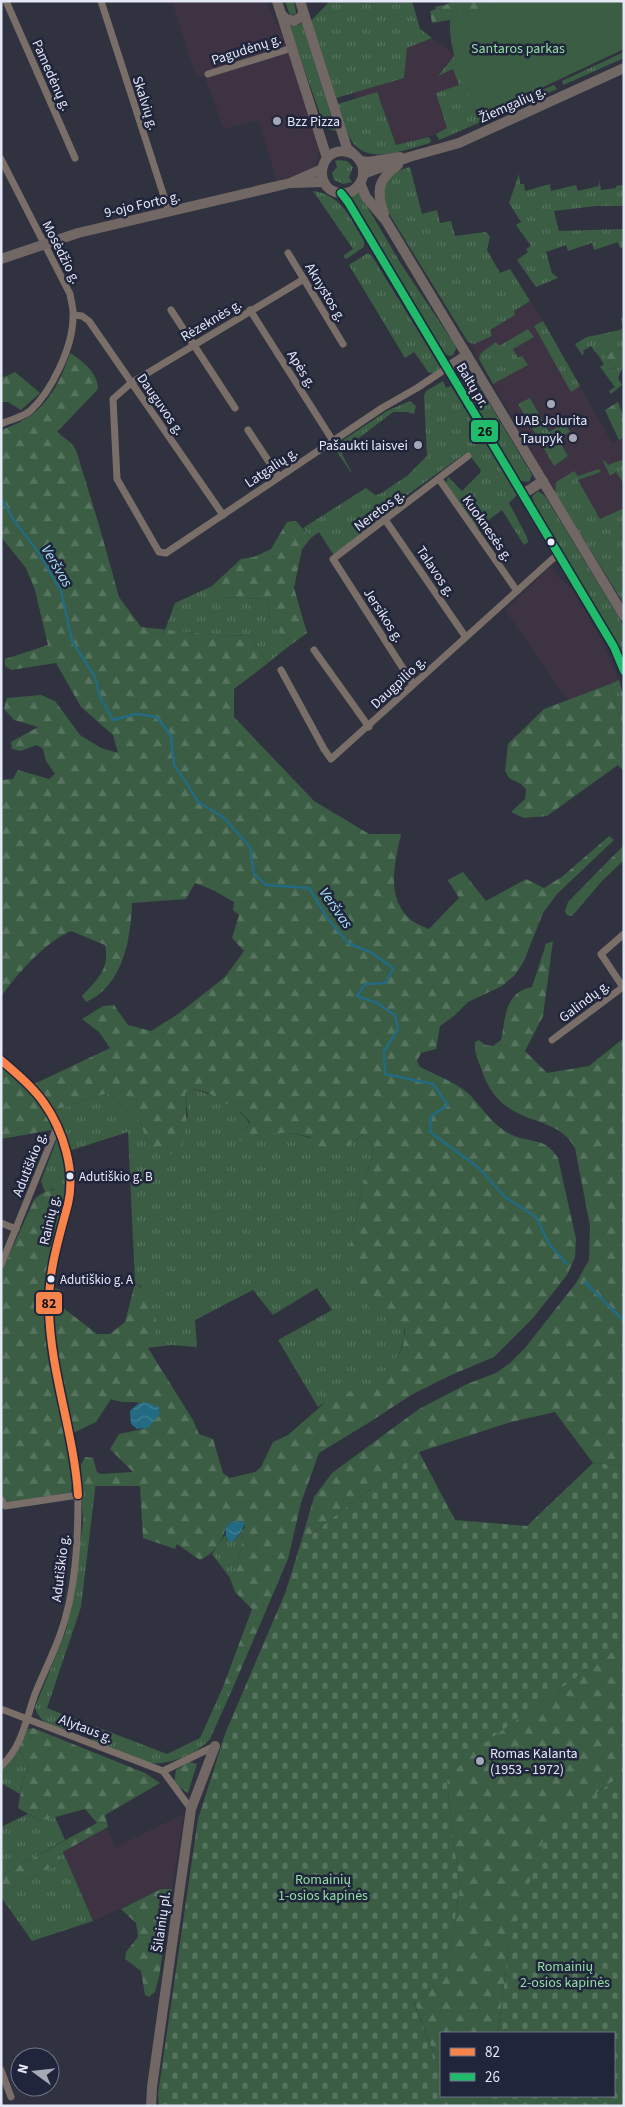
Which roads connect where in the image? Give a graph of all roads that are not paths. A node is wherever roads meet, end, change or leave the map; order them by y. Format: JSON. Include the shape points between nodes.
{"nodes":[{"id":1,"x":6,"y":1,"type":"edge"},
{"id":2,"x":101,"y":1,"type":"edge"},
{"id":3,"x":277,"y":1,"type":"edge"},
{"id":4,"x":300,"y":1,"type":"edge"},
{"id":5,"x":281,"y":13,"type":"junction"},
{"id":6,"x":303,"y":13,"type":"junction"},
{"id":7,"x":292,"y":48,"type":"junction"},
{"id":8,"x":624,"y":68,"type":"edge"},
{"id":9,"x":208,"y":74,"type":"dead end"},
{"id":10,"x":357,"y":157,"type":"junction"},
{"id":11,"x":409,"y":157,"type":"junction"},
{"id":12,"x":75,"y":158,"type":"dead end"},
{"id":13,"x":328,"y":158,"type":"junction"},
{"id":14,"x":1,"y":159,"type":"edge"},
{"id":15,"x":322,"y":168,"type":"junction"},
{"id":16,"x":362,"y":178,"type":"junction"},
{"id":17,"x":324,"y":182,"type":"junction"},
{"id":18,"x":290,"y":183,"type":"junction"},
{"id":19,"x":340,"y":193,"type":"junction"},
{"id":20,"x":169,"y":212,"type":"junction"},
{"id":21,"x":386,"y":221,"type":"junction"},
{"id":22,"x":44,"y":244,"type":"junction"},
{"id":23,"x":288,"y":253,"type":"dead end"},
{"id":24,"x":1,"y":258,"type":"edge"},
{"id":25,"x":304,"y":279,"type":"junction"},
{"id":26,"x":171,"y":310,"type":"dead end"},
{"id":27,"x":250,"y":310,"type":"junction"},
{"id":28,"x":74,"y":315,"type":"junction"},
{"id":29,"x":343,"y":344,"type":"dead end"},
{"id":30,"x":193,"y":345,"type":"junction"},
{"id":31,"x":467,"y":355,"type":"junction"},
{"id":32,"x":447,"y":368,"type":"junction"},
{"id":33,"x":132,"y":383,"type":"junction"},
{"id":34,"x":235,"y":408,"type":"dead end"},
{"id":35,"x":1,"y":424,"type":"edge"},
{"id":36,"x":248,"y":430,"type":"dead end"},
{"id":37,"x":333,"y":441,"type":"junction"},
{"id":38,"x":468,"y":456,"type":"dead end"},
{"id":39,"x":279,"y":477,"type":"junction"},
{"id":40,"x":439,"y":480,"type":"junction"},
{"id":41,"x":543,"y":481,"type":"junction"},
{"id":42,"x":523,"y":494,"type":"junction"},
{"id":43,"x":223,"y":514,"type":"junction"},
{"id":44,"x":386,"y":520,"type":"junction"},
{"id":45,"x":558,"y":554,"type":"junction"},
{"id":46,"x":333,"y":559,"type":"joint"},
{"id":47,"x":516,"y":591,"type":"junction"},
{"id":48,"x":624,"y":616,"type":"edge"},
{"id":49,"x":465,"y":636,"type":"junction"},
{"id":50,"x":314,"y":650,"type":"dead end"},
{"id":51,"x":281,"y":670,"type":"dead end"},
{"id":52,"x":624,"y":671,"type":"edge"},
{"id":53,"x":414,"y":684,"type":"junction"},
{"id":54,"x":369,"y":727,"type":"junction"},
{"id":55,"x":624,"y":934,"type":"edge"},
{"id":56,"x":552,"y":1040,"type":"dead end"},
{"id":57,"x":1,"y":1060,"type":"edge"},
{"id":58,"x":57,"y":1127,"type":"junction"},
{"id":59,"x":1,"y":1223,"type":"edge"},
{"id":60,"x":16,"y":1230,"type":"junction"},
{"id":61,"x":1,"y":1265,"type":"edge"},
{"id":62,"x":78,"y":1495,"type":"junction"},
{"id":63,"x":1,"y":1499,"type":"edge"},
{"id":64,"x":1,"y":1709,"type":"edge"},
{"id":65,"x":27,"y":1719,"type":"junction"},
{"id":66,"x":215,"y":1746,"type":"joint"},
{"id":67,"x":1,"y":1766,"type":"edge"},
{"id":68,"x":163,"y":1770,"type":"junction"},
{"id":69,"x":191,"y":1809,"type":"junction"},
{"id":70,"x":1,"y":2070,"type":"edge"},
{"id":71,"x":10,"y":2094,"type":"edge"},
{"id":72,"x":151,"y":2106,"type":"edge"}],
"edges":[{"from":1,"to":12,"type":"street","name":"Pamedėnų g."},
{"from":2,"to":20,"type":"street","name":"Skalvių g."},
{"from":3,"to":5,"type":"main road"},
{"from":4,"to":6,"type":"main road","name":"Baltų pr."},
{"from":5,"to":6,"type":"main road","via":[[294,21]]},
{"from":5,"to":7,"type":"main road"},
{"from":6,"to":10,"type":"main road","name":"Baltų pr.","via":[[347,148]]},
{"from":7,"to":9,"type":"street","name":"Pagudėnų g."},
{"from":7,"to":13,"type":"main road"},
{"from":8,"to":11,"type":"main road","name":"Žiemgalių g.","via":[[459,143]]},
{"from":10,"to":11,"type":"main road","name":"Žiemgalių g.","via":[[368,162]]},
{"from":10,"to":13,"type":"main road","via":[[340,152]]},
{"from":10,"to":16,"type":"main road","name":"Baltų pr."},
{"from":11,"to":16,"type":"main road","name":"Žiemgalių g."},
{"from":11,"to":21,"type":"main road","via":[[388,173],[380,185],[379,200]]},
{"from":13,"to":15,"type":"main road"},
{"from":14,"to":22,"type":"street","name":"Mosėdžio g."},
{"from":15,"to":17,"type":"main road"},
{"from":15,"to":18,"type":"main road","name":"9-ojo Forto g."},
{"from":16,"to":19,"type":"main road","via":[[350,192]]},
{"from":16,"to":21,"type":"main road","name":"Baltų pr.","via":[[366,196]]},
{"from":17,"to":18,"type":"main road","name":"9-ojo Forto g."},
{"from":17,"to":19,"type":"main road","name":"Baltų pr."},
{"from":18,"to":20,"type":"main road","name":"9-ojo Forto g."},
{"from":19,"to":32,"type":"main road","name":"Baltų pr."},
{"from":20,"to":22,"type":"main road","name":"9-ojo Forto g."},
{"from":21,"to":31,"type":"main road","name":"Baltų pr."},
{"from":22,"to":24,"type":"main road","name":"9-ojo Forto g."},
{"from":22,"to":28,"type":"street","name":"Mosėdžio g.","via":[[70,294]]},
{"from":23,"to":25,"type":"street","name":"Aknystos g."},
{"from":25,"to":27,"type":"street","name":"Rėzeknės g."},
{"from":25,"to":29,"type":"street","name":"Aknystos g."},
{"from":26,"to":30,"type":"street"},
{"from":27,"to":30,"type":"street","name":"Rėzeknės g."},
{"from":27,"to":37,"type":"street","name":"Apės g."},
{"from":28,"to":33,"type":"street","name":"Dauguvos g.","via":[[89,321]]},
{"from":28,"to":35,"type":"street","name":"Mosėdžio g.","via":[[58,371],[46,393],[28,412]]},
{"from":30,"to":33,"type":"street","name":"Rėzeknės g."},
{"from":30,"to":34,"type":"street"},
{"from":31,"to":32,"type":"main road"},
{"from":31,"to":41,"type":"main road","name":"Baltų pr."},
{"from":32,"to":37,"type":"street","name":"Latgalių g."},
{"from":32,"to":42,"type":"main road","name":"Baltų pr."},
{"from":33,"to":43,"type":"street","name":"Dauguvos g."},
{"from":33,"to":43,"type":"street","name":"Rėzeknės g.","via":[[116,395],[112,404],[117,479],[159,552],[166,554]]},
{"from":36,"to":39,"type":"street"},
{"from":37,"to":39,"type":"street","name":"Latgalių g."},
{"from":38,"to":40,"type":"street","name":"Neretos g."},
{"from":39,"to":43,"type":"street","name":"Latgalių g."},
{"from":40,"to":44,"type":"street","name":"Neretos g."},
{"from":40,"to":47,"type":"street","name":"Kuoknesės g."},
{"from":41,"to":42,"type":"main road"},
{"from":41,"to":48,"type":"main road","name":"Baltų pr."},
{"from":42,"to":45,"type":"main road","name":"Baltų pr."},
{"from":44,"to":46,"type":"street","name":"Neretos g."},
{"from":44,"to":49,"type":"street","name":"Talavos g."},
{"from":45,"to":47,"type":"street","name":"Daugpilio g."},
{"from":45,"to":52,"type":"main road","name":"Baltų pr.","via":[[614,647]]},
{"from":46,"to":53,"type":"street","name":"Jersikos g."},
{"from":47,"to":49,"type":"street","name":"Daugpilio g."},
{"from":49,"to":53,"type":"street","name":"Daugpilio g."},
{"from":50,"to":54,"type":"street"},
{"from":51,"to":54,"type":"street","name":"Daugpilio g.","via":[[332,759]]},
{"from":53,"to":54,"type":"street","name":"Daugpilio g."},
{"from":55,"to":56,"type":"street","name":"Galindų g.","via":[[601,954],[622,987]]},
{"from":57,"to":58,"type":"street","name":"Rainių g.","via":[[44,1102]]},
{"from":58,"to":60,"type":"street","name":"Adutiškio g."},
{"from":58,"to":62,"type":"street","name":"Rainių g.","via":[[70,1182],[54,1253],[49,1308],[53,1354],[77,1471]]},
{"from":59,"to":60,"type":"street"},
{"from":60,"to":61,"type":"street","name":"Adutiškio g."},
{"from":62,"to":63,"type":"street","via":[[5,1506]]},
{"from":62,"to":65,"type":"street","name":"Adutiškio g.","via":[[78,1522],[67,1612]]},
{"from":64,"to":65,"type":"street","name":"Alytaus g."},
{"from":65,"to":67,"type":"street","name":"Adutiškio g.","via":[[12,1754]]},
{"from":65,"to":68,"type":"street","name":"Alytaus g."},
{"from":66,"to":68,"type":"street"},
{"from":66,"to":69,"type":"main road","name":"Šilainių pl."},
{"from":68,"to":69,"type":"street"},
{"from":69,"to":72,"type":"main road","name":"Šilainių pl."},
{"from":70,"to":71,"type":"street"}]}
